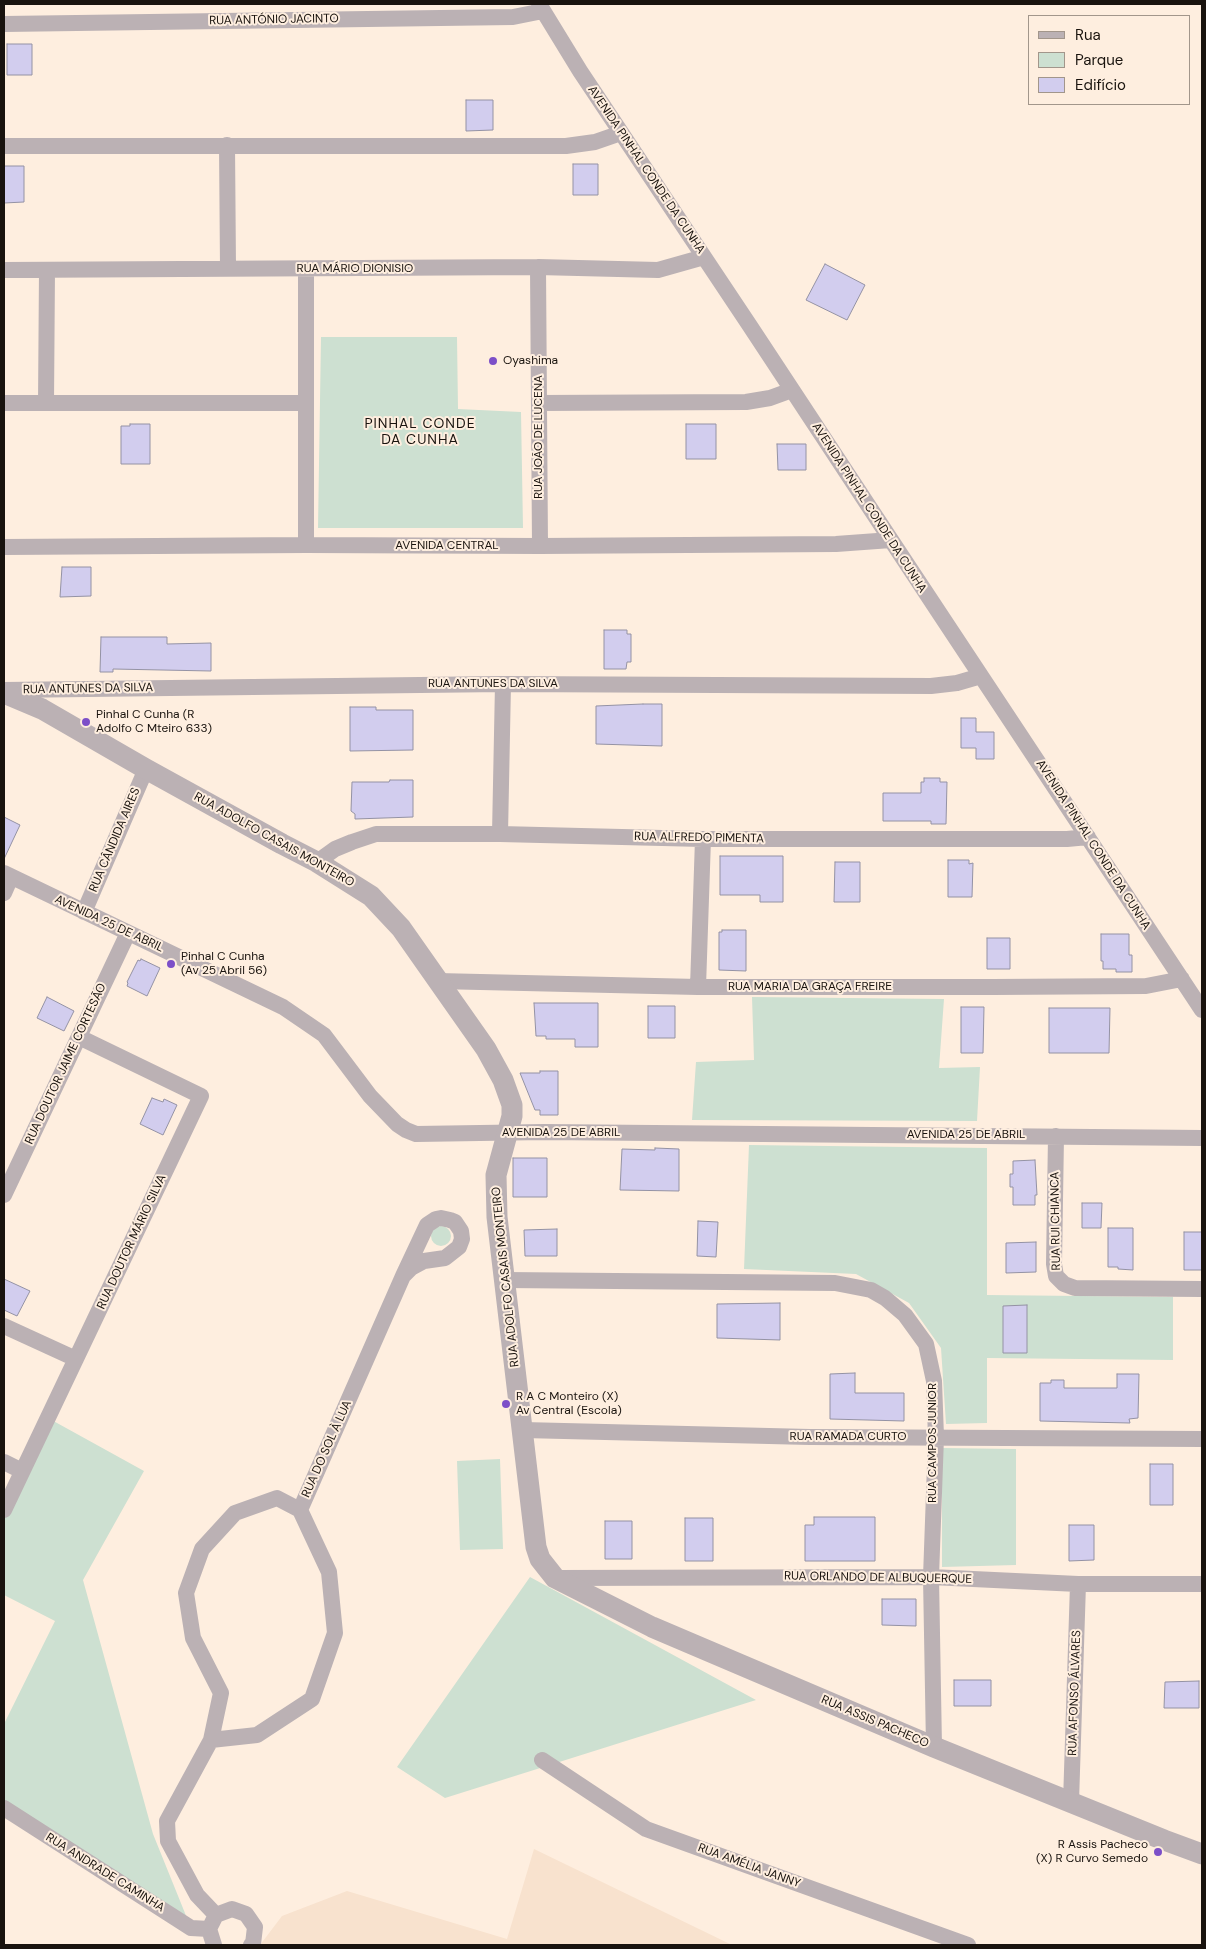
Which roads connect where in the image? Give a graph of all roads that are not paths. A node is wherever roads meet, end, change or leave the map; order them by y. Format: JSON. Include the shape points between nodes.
{"nodes":[{"id":1,"x":541,"y":8,"type":"edge"},
{"id":2,"x":4,"y":24,"type":"edge"},
{"id":3,"x":621,"y":133,"type":"junction"},
{"id":4,"x":227,"y":145,"type":"junction"},
{"id":5,"x":4,"y":146,"type":"edge"},
{"id":6,"x":704,"y":257,"type":"junction"},
{"id":7,"x":538,"y":267,"type":"junction"},
{"id":8,"x":228,"y":268,"type":"junction"},
{"id":9,"x":306,"y":269,"type":"junction"},
{"id":10,"x":4,"y":270,"type":"edge"},
{"id":11,"x":47,"y":270,"type":"junction"},
{"id":12,"x":792,"y":390,"type":"junction"},
{"id":13,"x":4,"y":403,"type":"edge"},
{"id":14,"x":306,"y":403,"type":"junction"},
{"id":15,"x":539,"y":403,"type":"junction"},
{"id":16,"x":46,"y":404,"type":"junction"},
{"id":17,"x":890,"y":540,"type":"junction"},
{"id":18,"x":306,"y":545,"type":"junction"},
{"id":19,"x":540,"y":546,"type":"junction"},
{"id":20,"x":4,"y":547,"type":"edge"},
{"id":21,"x":981,"y":676,"type":"junction"},
{"id":22,"x":503,"y":684,"type":"junction"},
{"id":23,"x":4,"y":692,"type":"edge"},
{"id":24,"x":146,"y":768,"type":"junction"},
{"id":25,"x":500,"y":834,"type":"junction"},
{"id":26,"x":1088,"y":838,"type":"junction"},
{"id":27,"x":704,"y":839,"type":"junction"},
{"id":28,"x":317,"y":862,"type":"junction"},
{"id":29,"x":7,"y":875,"type":"edge"},
{"id":30,"x":4,"y":893,"type":"edge"},
{"id":31,"x":84,"y":912,"type":"junction"},
{"id":32,"x":128,"y":933,"type":"junction"},
{"id":33,"x":1182,"y":979,"type":"junction"},
{"id":34,"x":437,"y":981,"type":"junction"},
{"id":35,"x":698,"y":987,"type":"junction"},
{"id":36,"x":1202,"y":1010,"type":"edge"},
{"id":37,"x":79,"y":1038,"type":"junction"},
{"id":38,"x":507,"y":1133,"type":"junction"},
{"id":39,"x":1056,"y":1136,"type":"junction"},
{"id":40,"x":1202,"y":1138,"type":"edge"},
{"id":41,"x":4,"y":1195,"type":"edge"},
{"id":42,"x":403,"y":1276,"type":"dead end"},
{"id":43,"x":505,"y":1280,"type":"junction"},
{"id":44,"x":1202,"y":1289,"type":"edge"},
{"id":45,"x":4,"y":1326,"type":"edge"},
{"id":46,"x":76,"y":1359,"type":"junction"},
{"id":47,"x":523,"y":1430,"type":"junction"},
{"id":48,"x":936,"y":1437,"type":"junction"},
{"id":49,"x":1202,"y":1439,"type":"edge"},
{"id":50,"x":4,"y":1462,"type":"edge"},
{"id":51,"x":22,"y":1471,"type":"junction"},
{"id":52,"x":4,"y":1510,"type":"edge"},
{"id":53,"x":300,"y":1510,"type":"junction"},
{"id":54,"x":931,"y":1577,"type":"junction"},
{"id":55,"x":554,"y":1578,"type":"junction"},
{"id":56,"x":1078,"y":1584,"type":"junction"},
{"id":57,"x":1202,"y":1584,"type":"edge"},
{"id":58,"x":211,"y":1740,"type":"junction"},
{"id":59,"x":934,"y":1747,"type":"junction"},
{"id":60,"x":542,"y":1760,"type":"dead end"},
{"id":61,"x":1071,"y":1802,"type":"junction"},
{"id":62,"x":4,"y":1808,"type":"edge"},
{"id":63,"x":1202,"y":1854,"type":"edge"},
{"id":64,"x":213,"y":1922,"type":"junction"},
{"id":65,"x":214,"y":1945,"type":"edge"},
{"id":66,"x":251,"y":1945,"type":"edge"},
{"id":67,"x":968,"y":1945,"type":"edge"}],
"edges":[{"from":1,"to":2,"type":"street","name":"RUA ANTÓNIO JACINTO","via":[[513,17]]},
{"from":1,"to":3,"type":"street","name":"AVENIDA PINHAL CONDE DA CUNHA"},
{"from":3,"to":4,"type":"street","via":[[595,142],[566,146]]},
{"from":3,"to":6,"type":"street","name":"AVENIDA PINHAL CONDE DA CUNHA"},
{"from":4,"to":5,"type":"street"},
{"from":4,"to":8,"type":"street"},
{"from":6,"to":7,"type":"street","name":"RUA MÁRIO DIONISIO","via":[[658,270]]},
{"from":6,"to":12,"type":"street","name":"AVENIDA PINHAL CONDE DA CUNHA"},
{"from":7,"to":9,"type":"street","name":"RUA MÁRIO DIONISIO"},
{"from":7,"to":15,"type":"street","name":"RUA JOÃO DE LUCENA"},
{"from":8,"to":9,"type":"street","name":"RUA MÁRIO DIONISIO"},
{"from":8,"to":11,"type":"street","name":"RUA MÁRIO DIONISIO"},
{"from":9,"to":14,"type":"street"},
{"from":10,"to":11,"type":"street","name":"RUA MÁRIO DIONISIO"},
{"from":11,"to":16,"type":"street"},
{"from":12,"to":15,"type":"street","via":[[746,402]]},
{"from":12,"to":17,"type":"street","name":"AVENIDA PINHAL CONDE DA CUNHA"},
{"from":13,"to":16,"type":"street"},
{"from":14,"to":16,"type":"street"},
{"from":14,"to":18,"type":"street"},
{"from":15,"to":19,"type":"street","name":"RUA JOÃO DE LUCENA"},
{"from":17,"to":19,"type":"street","name":"AVENIDA CENTRAL","via":[[836,544]]},
{"from":17,"to":21,"type":"street","name":"AVENIDA PINHAL CONDE DA CUNHA"},
{"from":18,"to":19,"type":"street","name":"AVENIDA CENTRAL"},
{"from":18,"to":20,"type":"street","name":"AVENIDA CENTRAL"},
{"from":21,"to":22,"type":"street","name":"RUA ANTUNES DA SILVA","via":[[932,686]]},
{"from":21,"to":26,"type":"street","name":"AVENIDA PINHAL CONDE DA CUNHA"},
{"from":22,"to":23,"type":"street","name":"RUA ANTUNES DA SILVA"},
{"from":22,"to":25,"type":"street"},
{"from":23,"to":24,"type":"street","name":"RUA ADOLFO CASAIS MONTEIRO","via":[[42,709]]},
{"from":24,"to":28,"type":"street","name":"RUA ADOLFO CASAIS MONTEIRO"},
{"from":24,"to":31,"type":"street","name":"RUA CÂNDIDA AIRES"},
{"from":25,"to":27,"type":"street","name":"RUA ALFREDO PIMENTA"},
{"from":25,"to":28,"type":"street","name":"RUA ALFREDO PIMENTA","via":[[376,834],[335,849]]},
{"from":26,"to":27,"type":"street","name":"RUA ALFREDO PIMENTA"},
{"from":26,"to":33,"type":"street","name":"AVENIDA PINHAL CONDE DA CUNHA"},
{"from":27,"to":35,"type":"street"},
{"from":28,"to":34,"type":"street","name":"RUA ADOLFO CASAIS MONTEIRO","via":[[371,896],[384,908]]},
{"from":29,"to":30,"type":"street"},
{"from":29,"to":31,"type":"street","name":"AVENIDA 25 DE ABRIL"},
{"from":31,"to":32,"type":"street","name":"AVENIDA 25 DE ABRIL"},
{"from":32,"to":37,"type":"street","name":"RUA DOUTOR JAIME CORTESÃO"},
{"from":32,"to":38,"type":"street","name":"AVENIDA 25 DE ABRIL","via":[[283,1007],[324,1034],[370,1096],[406,1130],[416,1134]]},
{"from":33,"to":35,"type":"street","name":"RUA MARIA DA GRAÇA FREIRE","via":[[1146,986]]},
{"from":33,"to":36,"type":"street","name":"AVENIDA PINHAL CONDE DA CUNHA"},
{"from":34,"to":35,"type":"street","name":"RUA MARIA DA GRAÇA FREIRE"},
{"from":34,"to":38,"type":"street","name":"RUA ADOLFO CASAIS MONTEIRO","via":[[486,1049],[503,1080],[512,1105]]},
{"from":37,"to":41,"type":"street","name":"RUA DOUTOR JAIME CORTESÃO"},
{"from":37,"to":46,"type":"street","name":"RUA DOUTOR MÁRIO SILVA","via":[[201,1096]]},
{"from":38,"to":39,"type":"street","name":"AVENIDA 25 DE ABRIL"},
{"from":38,"to":43,"type":"street","name":"RUA ADOLFO CASAIS MONTEIRO","via":[[496,1175]]},
{"from":39,"to":40,"type":"street","name":"AVENIDA 25 DE ABRIL"},
{"from":39,"to":44,"type":"street","name":"RUA RUI CHIANCA","via":[[1056,1276],[1075,1288]]},
{"from":42,"to":53,"type":"street","name":"RUA DO SOL À LUA"},
{"from":43,"to":47,"type":"street","name":"RUA ADOLFO CASAIS MONTEIRO"},
{"from":43,"to":48,"type":"street","name":"RUA CAMPOS JUNIOR","via":[[835,1283],[870,1290],[905,1315],[926,1344],[934,1381]]},
{"from":45,"to":46,"type":"street"},
{"from":46,"to":51,"type":"street","name":"RUA DOUTOR MÁRIO SILVA"},
{"from":47,"to":48,"type":"street","name":"RUA RAMADA CURTO"},
{"from":47,"to":55,"type":"street","name":"RUA ADOLFO CASAIS MONTEIRO","via":[[536,1547],[540,1559]]},
{"from":48,"to":49,"type":"street","name":"RUA RAMADA CURTO"},
{"from":48,"to":54,"type":"street","name":"RUA CAMPOS JUNIOR"},
{"from":50,"to":51,"type":"street"},
{"from":51,"to":52,"type":"street","name":"RUA DOUTOR MÁRIO SILVA"},
{"from":53,"to":58,"type":"street","name":"RUA DO SOL À LUA","via":[[329,1572],[335,1633],[312,1699],[257,1735]]},
{"from":53,"to":58,"type":"street","via":[[276,1498],[235,1513],[202,1549],[186,1593],[193,1638],[220,1693]]},
{"from":54,"to":55,"type":"street","name":"RUA ORLANDO DE ALBUQUERQUE"},
{"from":54,"to":56,"type":"street","name":"RUA ORLANDO DE ALBUQUERQUE"},
{"from":54,"to":59,"type":"street","name":"RUA CAMPOS JUNIOR"},
{"from":55,"to":59,"type":"street","name":"RUA ASSIS PACHECO","via":[[652,1627]]},
{"from":56,"to":57,"type":"street","name":"RUA ORLANDO DE ALBUQUERQUE"},
{"from":56,"to":61,"type":"street","name":"RUA AFONSO ÁLVARES"},
{"from":58,"to":64,"type":"street","via":[[167,1821],[168,1841]]},
{"from":59,"to":61,"type":"street","name":"RUA ASSIS PACHECO"},
{"from":60,"to":67,"type":"street","name":"RUA AMÉLIA JANNY","via":[[646,1829]]},
{"from":61,"to":63,"type":"street","name":"RUA ASSIS PACHECO"},
{"from":62,"to":64,"type":"street","name":"RUA ANDRADE CAMINHA","via":[[192,1928]]},
{"from":64,"to":65,"type":"street"},
{"from":64,"to":66,"type":"street","via":[[232,1909],[246,1914],[255,1927]]}]}
